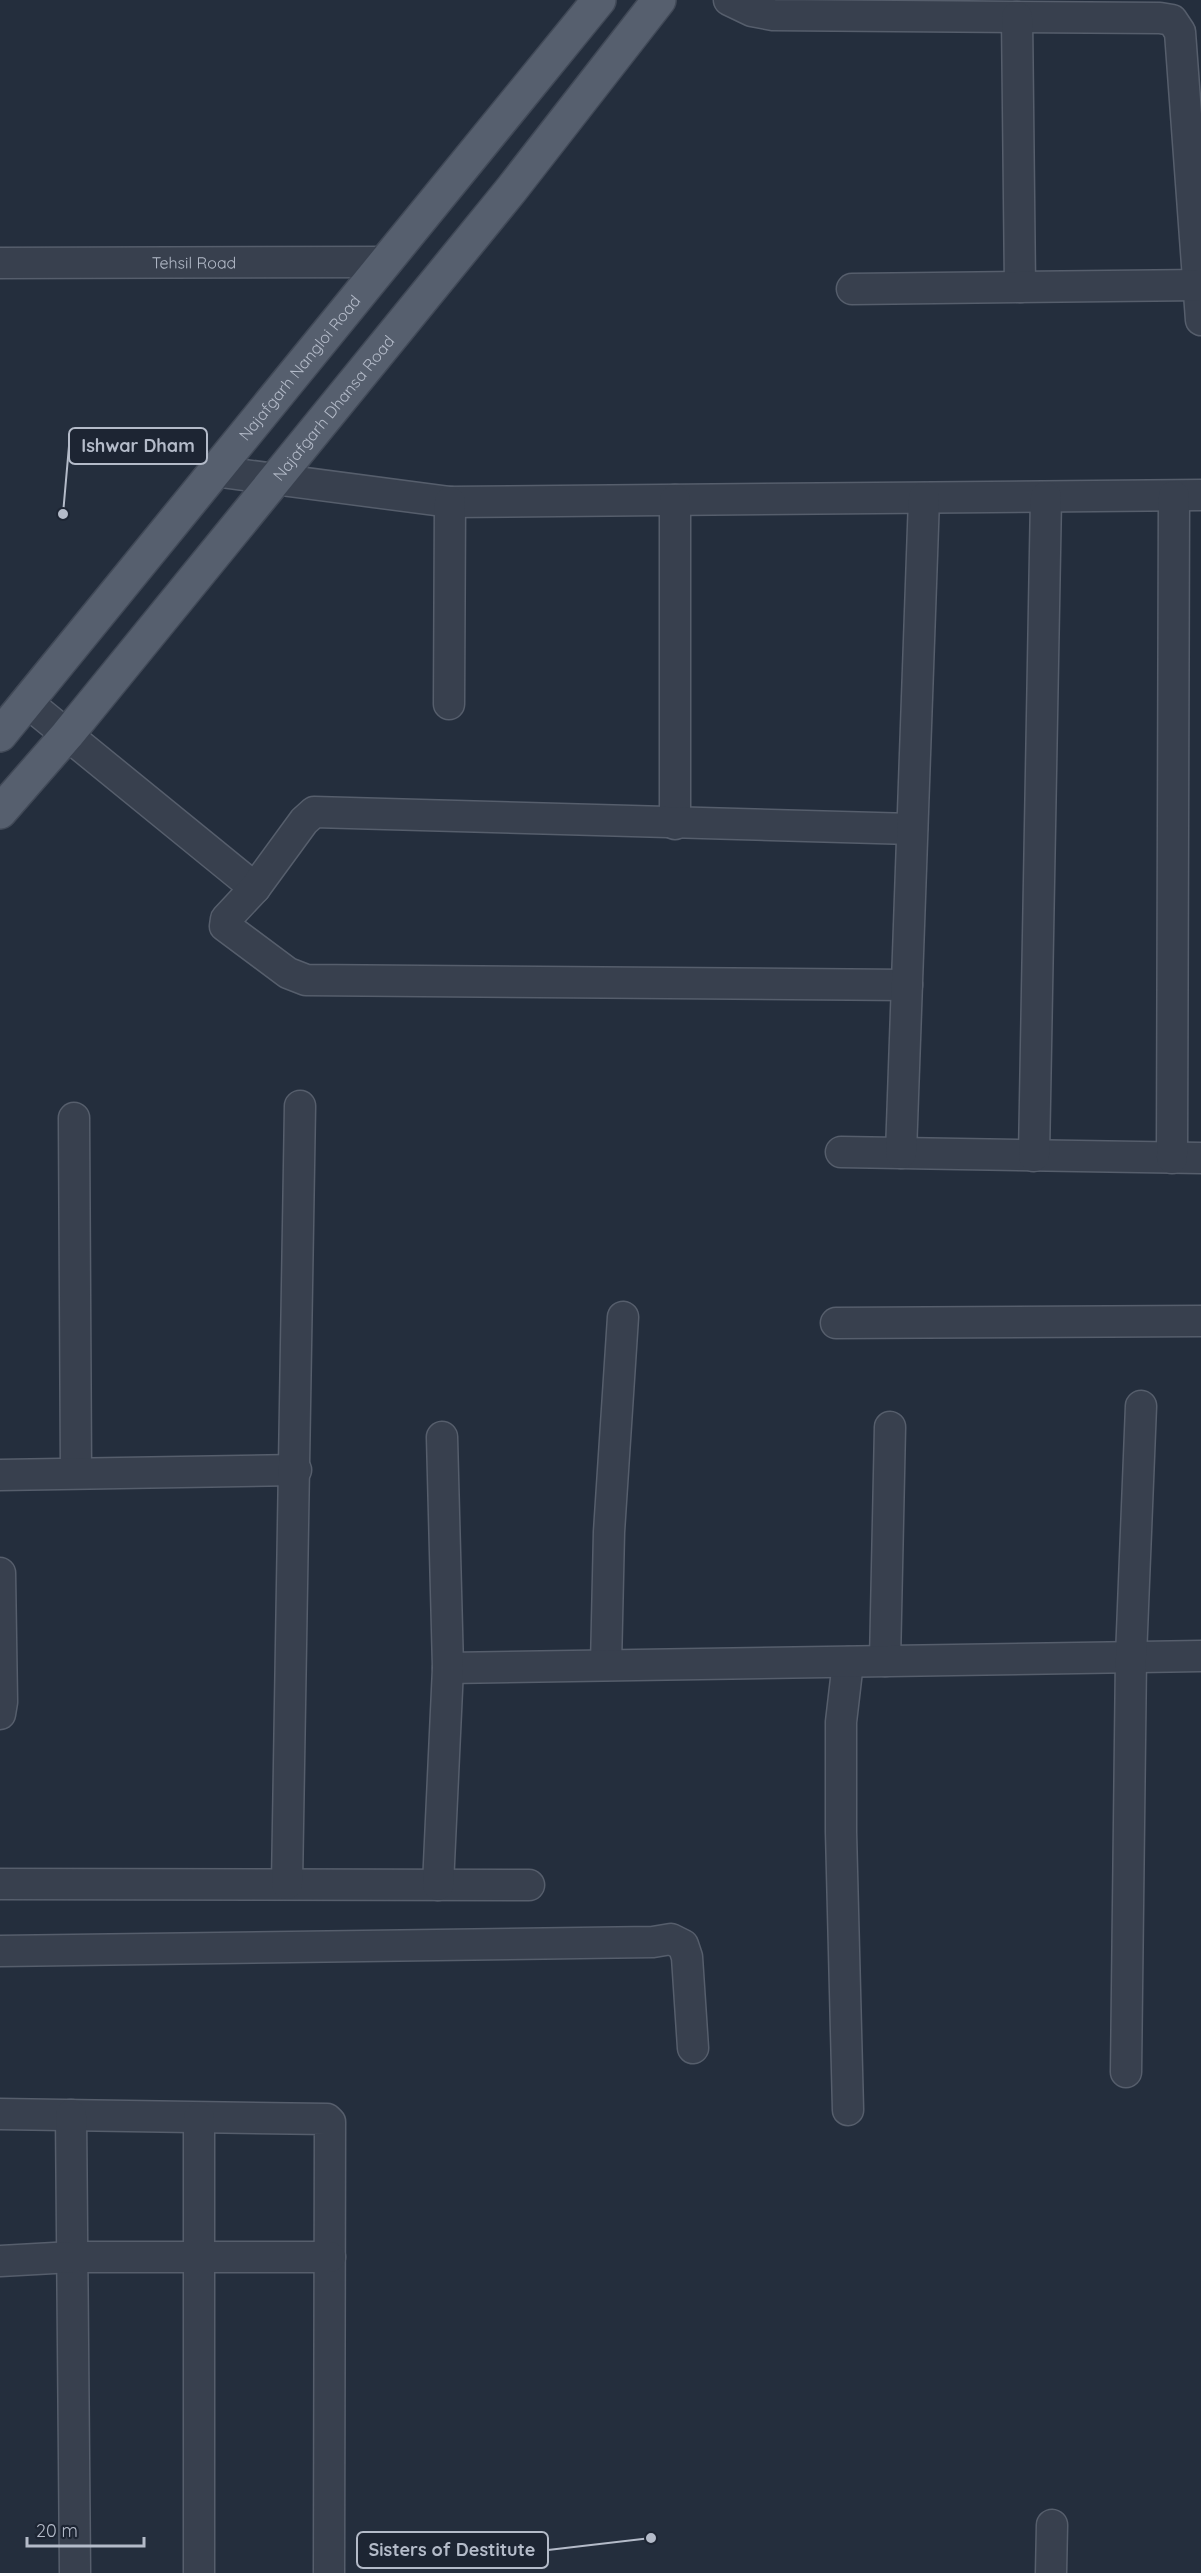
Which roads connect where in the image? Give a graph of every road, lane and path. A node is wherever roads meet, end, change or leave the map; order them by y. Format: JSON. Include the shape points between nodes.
{"nodes":[{"id":1,"x":599,"y":0,"type":"edge"},
{"id":2,"x":659,"y":0,"type":"edge"},
{"id":3,"x":729,"y":0,"type":"edge"},
{"id":4,"x":1017,"y":17,"type":"junction"},
{"id":5,"x":1192,"y":87,"type":"edge"},
{"id":6,"x":387,"y":262,"type":"junction"},
{"id":7,"x":0,"y":263,"type":"edge"},
{"id":8,"x":1200,"y":285,"type":"edge"},
{"id":9,"x":1020,"y":287,"type":"junction"},
{"id":10,"x":852,"y":289,"type":"dead end"},
{"id":11,"x":1201,"y":320,"type":"edge"},
{"id":12,"x":214,"y":471,"type":"junction"},
{"id":13,"x":276,"y":480,"type":"junction"},
{"id":14,"x":1187,"y":496,"type":"edge"},
{"id":15,"x":1046,"y":497,"type":"junction"},
{"id":16,"x":924,"y":498,"type":"junction"},
{"id":17,"x":675,"y":500,"type":"junction"},
{"id":18,"x":450,"y":502,"type":"junction"},
{"id":19,"x":28,"y":703,"type":"junction"},
{"id":20,"x":449,"y":704,"type":"dead end"},
{"id":21,"x":0,"y":735,"type":"edge"},
{"id":22,"x":67,"y":735,"type":"junction"},
{"id":23,"x":0,"y":812,"type":"edge"},
{"id":24,"x":675,"y":824,"type":"junction"},
{"id":25,"x":912,"y":829,"type":"junction"},
{"id":26,"x":255,"y":888,"type":"junction"},
{"id":27,"x":907,"y":985,"type":"junction"},
{"id":28,"x":300,"y":1106,"type":"dead end"},
{"id":29,"x":74,"y":1118,"type":"dead end"},
{"id":30,"x":841,"y":1152,"type":"dead end"},
{"id":31,"x":901,"y":1153,"type":"junction"},
{"id":32,"x":1034,"y":1156,"type":"junction"},
{"id":33,"x":1172,"y":1158,"type":"junction"},
{"id":34,"x":1201,"y":1158,"type":"edge"},
{"id":35,"x":622,"y":1317,"type":"dead end"},
{"id":36,"x":1201,"y":1321,"type":"edge"},
{"id":37,"x":836,"y":1323,"type":"dead end"},
{"id":38,"x":1141,"y":1406,"type":"dead end"},
{"id":39,"x":890,"y":1427,"type":"dead end"},
{"id":40,"x":442,"y":1437,"type":"dead end"},
{"id":41,"x":296,"y":1470,"type":"junction"},
{"id":42,"x":76,"y":1473,"type":"junction"},
{"id":43,"x":0,"y":1475,"type":"edge"},
{"id":44,"x":0,"y":1573,"type":"edge"},
{"id":45,"x":1201,"y":1656,"type":"edge"},
{"id":46,"x":1131,"y":1658,"type":"junction"},
{"id":47,"x":885,"y":1661,"type":"junction"},
{"id":48,"x":848,"y":1662,"type":"junction"},
{"id":49,"x":606,"y":1665,"type":"junction"},
{"id":50,"x":448,"y":1668,"type":"junction"},
{"id":51,"x":0,"y":1714,"type":"edge"},
{"id":52,"x":0,"y":1884,"type":"edge"},
{"id":53,"x":287,"y":1884,"type":"junction"},
{"id":54,"x":438,"y":1885,"type":"junction"},
{"id":55,"x":529,"y":1885,"type":"dead end"},
{"id":56,"x":0,"y":1952,"type":"edge"},
{"id":57,"x":693,"y":2048,"type":"dead end"},
{"id":58,"x":1126,"y":2072,"type":"dead end"},
{"id":59,"x":848,"y":2110,"type":"dead end"},
{"id":60,"x":0,"y":2114,"type":"edge"},
{"id":61,"x":71,"y":2115,"type":"junction"},
{"id":62,"x":199,"y":2118,"type":"junction"},
{"id":63,"x":72,"y":2257,"type":"junction"},
{"id":64,"x":199,"y":2257,"type":"junction"},
{"id":65,"x":330,"y":2257,"type":"junction"},
{"id":66,"x":0,"y":2261,"type":"edge"},
{"id":67,"x":1052,"y":2524,"type":"dead end"},
{"id":68,"x":75,"y":2573,"type":"edge"},
{"id":69,"x":199,"y":2573,"type":"edge"},
{"id":70,"x":329,"y":2573,"type":"edge"},
{"id":71,"x":1051,"y":2573,"type":"edge"}],
"edges":[{"from":1,"to":6,"type":"main road","name":"Najafgarh Nangloi Road"},
{"from":2,"to":13,"type":"main road","name":"Najafgarh Dhansa Road"},
{"from":3,"to":4,"type":"street","via":[[773,15]]},
{"from":4,"to":5,"type":"street","via":[[1172,20],[1180,32]]},
{"from":4,"to":9,"type":"street"},
{"from":5,"to":8,"type":"street"},
{"from":6,"to":7,"type":"street","name":"Tehsil Road"},
{"from":6,"to":12,"type":"main road","name":"Najafgarh Nangloi Road"},
{"from":8,"to":9,"type":"street"},
{"from":8,"to":11,"type":"street"},
{"from":9,"to":10,"type":"street"},
{"from":12,"to":13,"type":"street"},
{"from":12,"to":19,"type":"main road","name":"Najafgarh Nangloi Road"},
{"from":13,"to":18,"type":"street"},
{"from":13,"to":22,"type":"main road","name":"Najafgarh Dhansa Road"},
{"from":14,"to":15,"type":"street"},
{"from":14,"to":33,"type":"street"},
{"from":15,"to":16,"type":"street"},
{"from":15,"to":32,"type":"street"},
{"from":16,"to":17,"type":"street"},
{"from":16,"to":25,"type":"street"},
{"from":17,"to":18,"type":"street"},
{"from":17,"to":24,"type":"street"},
{"from":18,"to":20,"type":"street"},
{"from":19,"to":21,"type":"main road","name":"Najafgarh Nangloi Road"},
{"from":19,"to":22,"type":"street"},
{"from":22,"to":23,"type":"main road","name":"Najafgarh Dhansa Road"},
{"from":22,"to":26,"type":"street"},
{"from":24,"to":25,"type":"street"},
{"from":24,"to":26,"type":"street","via":[[314,812]]},
{"from":25,"to":27,"type":"street"},
{"from":26,"to":27,"type":"street","via":[[226,919],[225,926],[288,973],[306,980]]},
{"from":27,"to":31,"type":"street"},
{"from":28,"to":41,"type":"street"},
{"from":29,"to":42,"type":"street"},
{"from":30,"to":31,"type":"street"},
{"from":31,"to":32,"type":"street"},
{"from":32,"to":33,"type":"street"},
{"from":33,"to":34,"type":"street"},
{"from":35,"to":49,"type":"street","via":[[609,1532]]},
{"from":36,"to":37,"type":"street"},
{"from":38,"to":46,"type":"street"},
{"from":39,"to":47,"type":"street"},
{"from":40,"to":50,"type":"street"},
{"from":41,"to":42,"type":"street"},
{"from":41,"to":53,"type":"street"},
{"from":42,"to":43,"type":"street"},
{"from":44,"to":51,"type":"street"},
{"from":45,"to":46,"type":"street"},
{"from":46,"to":47,"type":"street"},
{"from":46,"to":58,"type":"street"},
{"from":47,"to":48,"type":"street"},
{"from":48,"to":49,"type":"street"},
{"from":48,"to":59,"type":"street","via":[[841,1722],[841,1777]]},
{"from":49,"to":50,"type":"street"},
{"from":50,"to":54,"type":"street"},
{"from":52,"to":53,"type":"street"},
{"from":53,"to":54,"type":"street"},
{"from":54,"to":55,"type":"street"},
{"from":56,"to":57,"type":"street","via":[[671,1939],[683,1945],[687,1957]]},
{"from":60,"to":61,"type":"street"},
{"from":61,"to":62,"type":"street"},
{"from":61,"to":63,"type":"street"},
{"from":62,"to":64,"type":"street"},
{"from":62,"to":65,"type":"street","via":[[330,2122]]},
{"from":63,"to":64,"type":"street"},
{"from":63,"to":66,"type":"street"},
{"from":63,"to":68,"type":"street"},
{"from":64,"to":65,"type":"street"},
{"from":64,"to":69,"type":"street"},
{"from":65,"to":70,"type":"street"},
{"from":67,"to":71,"type":"street"}]}
